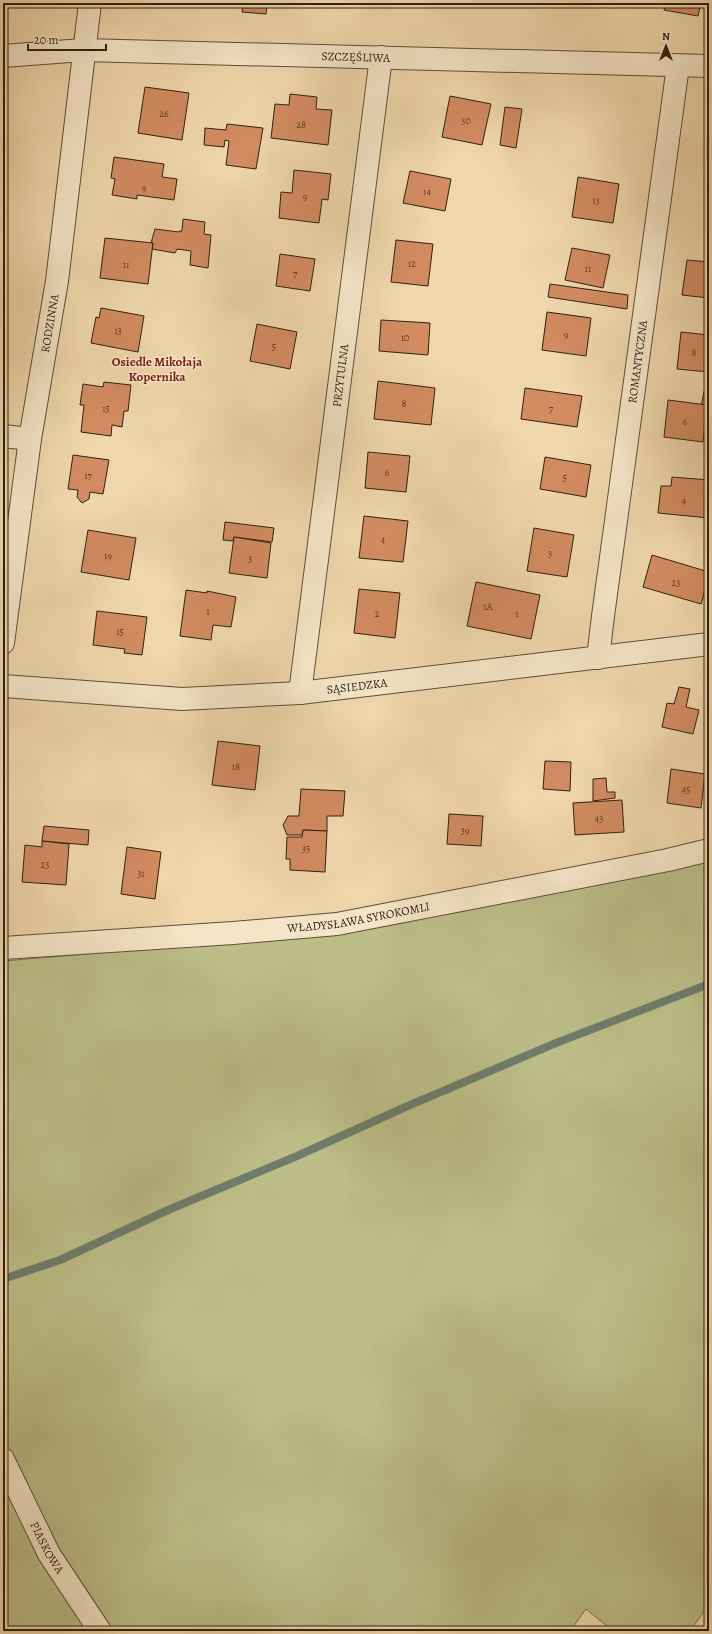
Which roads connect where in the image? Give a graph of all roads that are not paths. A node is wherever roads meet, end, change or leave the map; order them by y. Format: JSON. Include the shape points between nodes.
{"nodes":[{"id":1,"x":90,"y":3,"type":"edge"},
{"id":2,"x":83,"y":50,"type":"junction"},
{"id":3,"x":3,"y":56,"type":"edge"},
{"id":4,"x":381,"y":57,"type":"junction"},
{"id":5,"x":678,"y":66,"type":"junction"},
{"id":6,"x":709,"y":66,"type":"edge"},
{"id":7,"x":3,"y":436,"type":"edge"},
{"id":8,"x":30,"y":439,"type":"junction"},
{"id":9,"x":3,"y":642,"type":"edge"},
{"id":10,"x":709,"y":644,"type":"edge"},
{"id":11,"x":598,"y":658,"type":"junction"},
{"id":12,"x":3,"y":686,"type":"edge"},
{"id":13,"x":300,"y":693,"type":"junction"},
{"id":14,"x":709,"y":850,"type":"edge"},
{"id":15,"x":3,"y":948,"type":"edge"},
{"id":16,"x":3,"y":1459,"type":"edge"},
{"id":17,"x":100,"y":1631,"type":"edge"}],
"edges":[{"from":1,"to":2,"type":"street","name":"RODZINNA"},
{"from":2,"to":3,"type":"street","name":"SZCZĘŚLIWA"},
{"from":2,"to":4,"type":"street","name":"SZCZĘŚLIWA"},
{"from":2,"to":8,"type":"street","name":"RODZINNA","via":[[57,281]]},
{"from":4,"to":5,"type":"street","name":"SZCZĘŚLIWA"},
{"from":4,"to":13,"type":"street","name":"PRZYTULNA"},
{"from":5,"to":6,"type":"street","name":"SZCZĘŚLIWA"},
{"from":5,"to":11,"type":"street","name":"ROMANTYCZNA"},
{"from":7,"to":8,"type":"street"},
{"from":8,"to":9,"type":"street","name":"RODZINNA"},
{"from":10,"to":11,"type":"street","name":"SĄSIEDZKA"},
{"from":11,"to":13,"type":"street","name":"SĄSIEDZKA"},
{"from":12,"to":13,"type":"street","name":"SĄSIEDZKA","via":[[182,699]]},
{"from":14,"to":15,"type":"street","name":"WŁADYSŁAWA SYROKOMLI","via":[[337,924]]},
{"from":16,"to":17,"type":"street","name":"PIASKOWA","via":[[50,1554]]}]}
